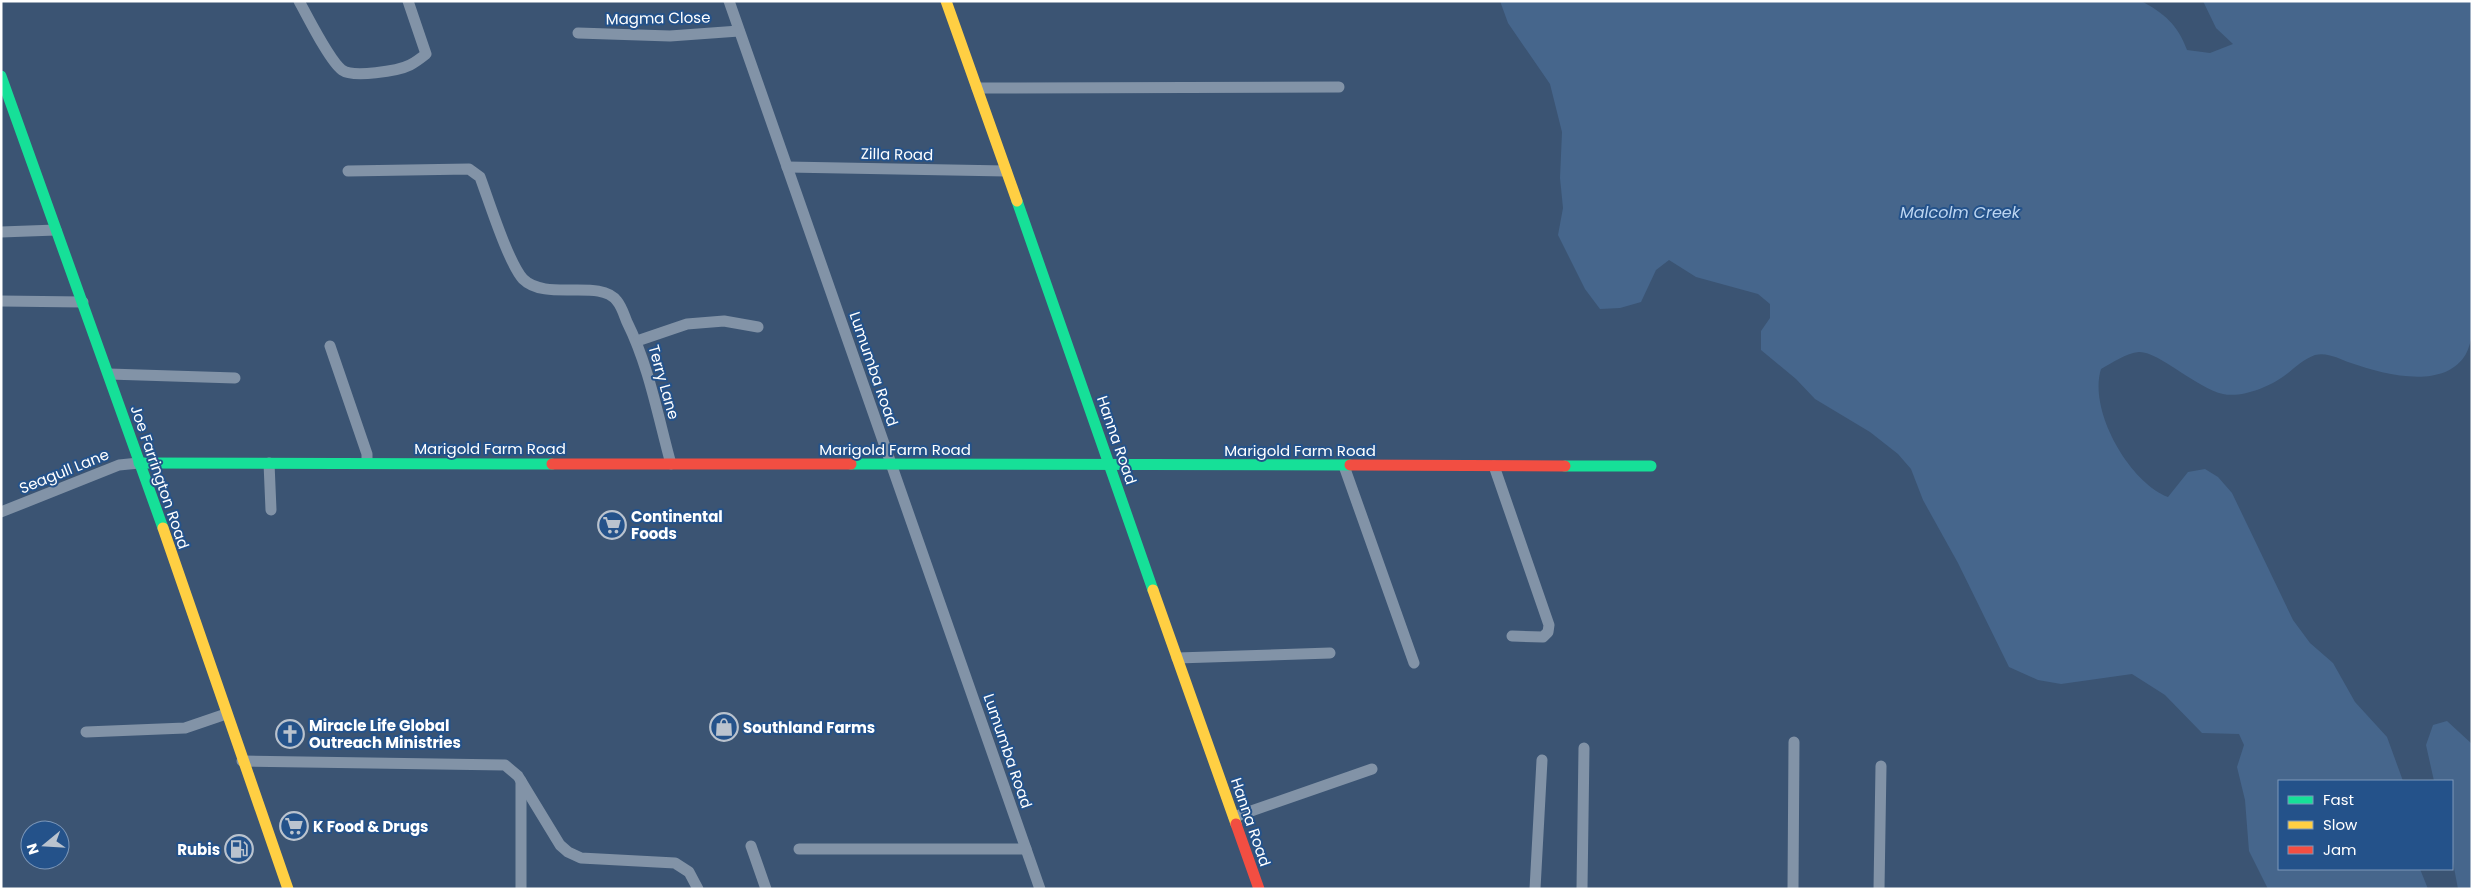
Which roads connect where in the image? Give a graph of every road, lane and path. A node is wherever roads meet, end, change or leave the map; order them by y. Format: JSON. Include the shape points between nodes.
{"nodes":[{"id":1,"x":299,"y":1,"type":"edge"},
{"id":2,"x":408,"y":1,"type":"edge"},
{"id":3,"x":728,"y":1,"type":"edge"},
{"id":4,"x":946,"y":1,"type":"edge"},
{"id":5,"x":739,"y":31,"type":"junction"},
{"id":6,"x":578,"y":33,"type":"dead end"},
{"id":7,"x":1,"y":76,"type":"edge"},
{"id":8,"x":1339,"y":87,"type":"dead end"},
{"id":9,"x":977,"y":88,"type":"junction"},
{"id":10,"x":787,"y":167,"type":"junction"},
{"id":11,"x":348,"y":171,"type":"dead end"},
{"id":12,"x":1006,"y":171,"type":"junction"},
{"id":13,"x":56,"y":230,"type":"junction"},
{"id":14,"x":1,"y":232,"type":"edge"},
{"id":15,"x":1,"y":301,"type":"edge"},
{"id":16,"x":83,"y":302,"type":"junction"},
{"id":17,"x":758,"y":327,"type":"dead end"},
{"id":18,"x":637,"y":341,"type":"junction"},
{"id":19,"x":330,"y":346,"type":"dead end"},
{"id":20,"x":109,"y":374,"type":"junction"},
{"id":21,"x":235,"y":378,"type":"dead end"},
{"id":22,"x":139,"y":463,"type":"junction"},
{"id":23,"x":269,"y":463,"type":"junction"},
{"id":24,"x":367,"y":463,"type":"junction"},
{"id":25,"x":671,"y":464,"type":"junction"},
{"id":26,"x":891,"y":464,"type":"junction"},
{"id":27,"x":1110,"y":465,"type":"junction"},
{"id":28,"x":1344,"y":466,"type":"junction"},
{"id":29,"x":1494,"y":466,"type":"junction"},
{"id":30,"x":1651,"y":466,"type":"dead end"},
{"id":31,"x":271,"y":510,"type":"dead end"},
{"id":32,"x":1,"y":512,"type":"edge"},
{"id":33,"x":1512,"y":636,"type":"dead end"},
{"id":34,"x":1330,"y":653,"type":"dead end"},
{"id":35,"x":1177,"y":658,"type":"junction"},
{"id":36,"x":1414,"y":663,"type":"dead end"},
{"id":37,"x":226,"y":714,"type":"junction"},
{"id":38,"x":86,"y":732,"type":"dead end"},
{"id":39,"x":1794,"y":742,"type":"dead end"},
{"id":40,"x":1584,"y":748,"type":"dead end"},
{"id":41,"x":1542,"y":760,"type":"dead end"},
{"id":42,"x":242,"y":761,"type":"junction"},
{"id":43,"x":1881,"y":766,"type":"dead end"},
{"id":44,"x":1372,"y":769,"type":"dead end"},
{"id":45,"x":521,"y":780,"type":"junction"},
{"id":46,"x":1234,"y":817,"type":"junction"},
{"id":47,"x":751,"y":846,"type":"dead end"},
{"id":48,"x":799,"y":849,"type":"dead end"},
{"id":49,"x":1026,"y":849,"type":"junction"},
{"id":50,"x":288,"y":889,"type":"edge"},
{"id":51,"x":521,"y":889,"type":"edge"},
{"id":52,"x":698,"y":889,"type":"edge"},
{"id":53,"x":766,"y":889,"type":"edge"},
{"id":54,"x":1040,"y":889,"type":"edge"},
{"id":55,"x":1259,"y":889,"type":"edge"},
{"id":56,"x":1535,"y":889,"type":"edge"},
{"id":57,"x":1582,"y":889,"type":"edge"},
{"id":58,"x":1793,"y":889,"type":"edge"},
{"id":59,"x":1879,"y":889,"type":"edge"}],
"edges":[{"from":1,"to":2,"type":"street","via":[[333,59],[343,70],[355,73],[394,71],[426,54]]},
{"from":3,"to":5,"type":"street","name":"Lumumba Road"},
{"from":4,"to":9,"type":"street","name":"Hanna Road"},
{"from":5,"to":6,"type":"street","name":"Magma Close","via":[[670,36]]},
{"from":5,"to":10,"type":"street","name":"Lumumba Road"},
{"from":7,"to":13,"type":"street","name":"Joe Farrington Road"},
{"from":8,"to":9,"type":"street"},
{"from":9,"to":12,"type":"street","name":"Hanna Road"},
{"from":10,"to":12,"type":"street","name":"Zilla Road"},
{"from":10,"to":26,"type":"street","name":"Lumumba Road"},
{"from":11,"to":18,"type":"street","via":[[469,169],[480,177],[514,264],[524,280],[558,291],[600,291],[617,300]]},
{"from":12,"to":27,"type":"street","name":"Hanna Road"},
{"from":13,"to":14,"type":"street"},
{"from":13,"to":16,"type":"street","name":"Joe Farrington Road"},
{"from":15,"to":16,"type":"street"},
{"from":16,"to":20,"type":"street","name":"Joe Farrington Road"},
{"from":17,"to":18,"type":"street","name":"Terry Lane","via":[[724,321],[687,324]]},
{"from":18,"to":25,"type":"street","name":"Terry Lane"},
{"from":19,"to":24,"type":"street","via":[[367,454]]},
{"from":20,"to":21,"type":"street"},
{"from":20,"to":22,"type":"street","name":"Joe Farrington Road"},
{"from":22,"to":23,"type":"street","name":"Marigold Farm Road"},
{"from":22,"to":32,"type":"street","name":"Seagull Lane","via":[[119,465]]},
{"from":22,"to":37,"type":"street","name":"Joe Farrington Road"},
{"from":23,"to":24,"type":"street","name":"Marigold Farm Road"},
{"from":23,"to":31,"type":"street"},
{"from":24,"to":25,"type":"street","name":"Marigold Farm Road"},
{"from":25,"to":26,"type":"street","name":"Marigold Farm Road"},
{"from":26,"to":27,"type":"street","name":"Marigold Farm Road"},
{"from":26,"to":49,"type":"street","name":"Lumumba Road"},
{"from":27,"to":28,"type":"street","name":"Marigold Farm Road"},
{"from":27,"to":35,"type":"street","name":"Hanna Road"},
{"from":28,"to":29,"type":"street","name":"Marigold Farm Road"},
{"from":28,"to":36,"type":"street"},
{"from":29,"to":30,"type":"street","name":"Marigold Farm Road"},
{"from":29,"to":33,"type":"street","via":[[1549,625],[1548,632],[1542,637]]},
{"from":34,"to":35,"type":"street"},
{"from":35,"to":46,"type":"street","name":"Hanna Road"},
{"from":37,"to":38,"type":"street","via":[[185,728]]},
{"from":37,"to":42,"type":"street","name":"Joe Farrington Road"},
{"from":39,"to":58,"type":"street"},
{"from":40,"to":57,"type":"street"},
{"from":41,"to":56,"type":"street"},
{"from":42,"to":45,"type":"street","via":[[490,763],[508,766]]},
{"from":42,"to":50,"type":"street","name":"Joe Farrington Road"},
{"from":43,"to":59,"type":"street"},
{"from":44,"to":46,"type":"street"},
{"from":45,"to":51,"type":"street"},
{"from":45,"to":52,"type":"street","via":[[560,845],[568,852],[581,858],[675,864],[692,876]]},
{"from":46,"to":55,"type":"street","name":"Hanna Road"},
{"from":47,"to":53,"type":"street"},
{"from":48,"to":49,"type":"street"},
{"from":49,"to":54,"type":"street","name":"Lumumba Road"}]}
